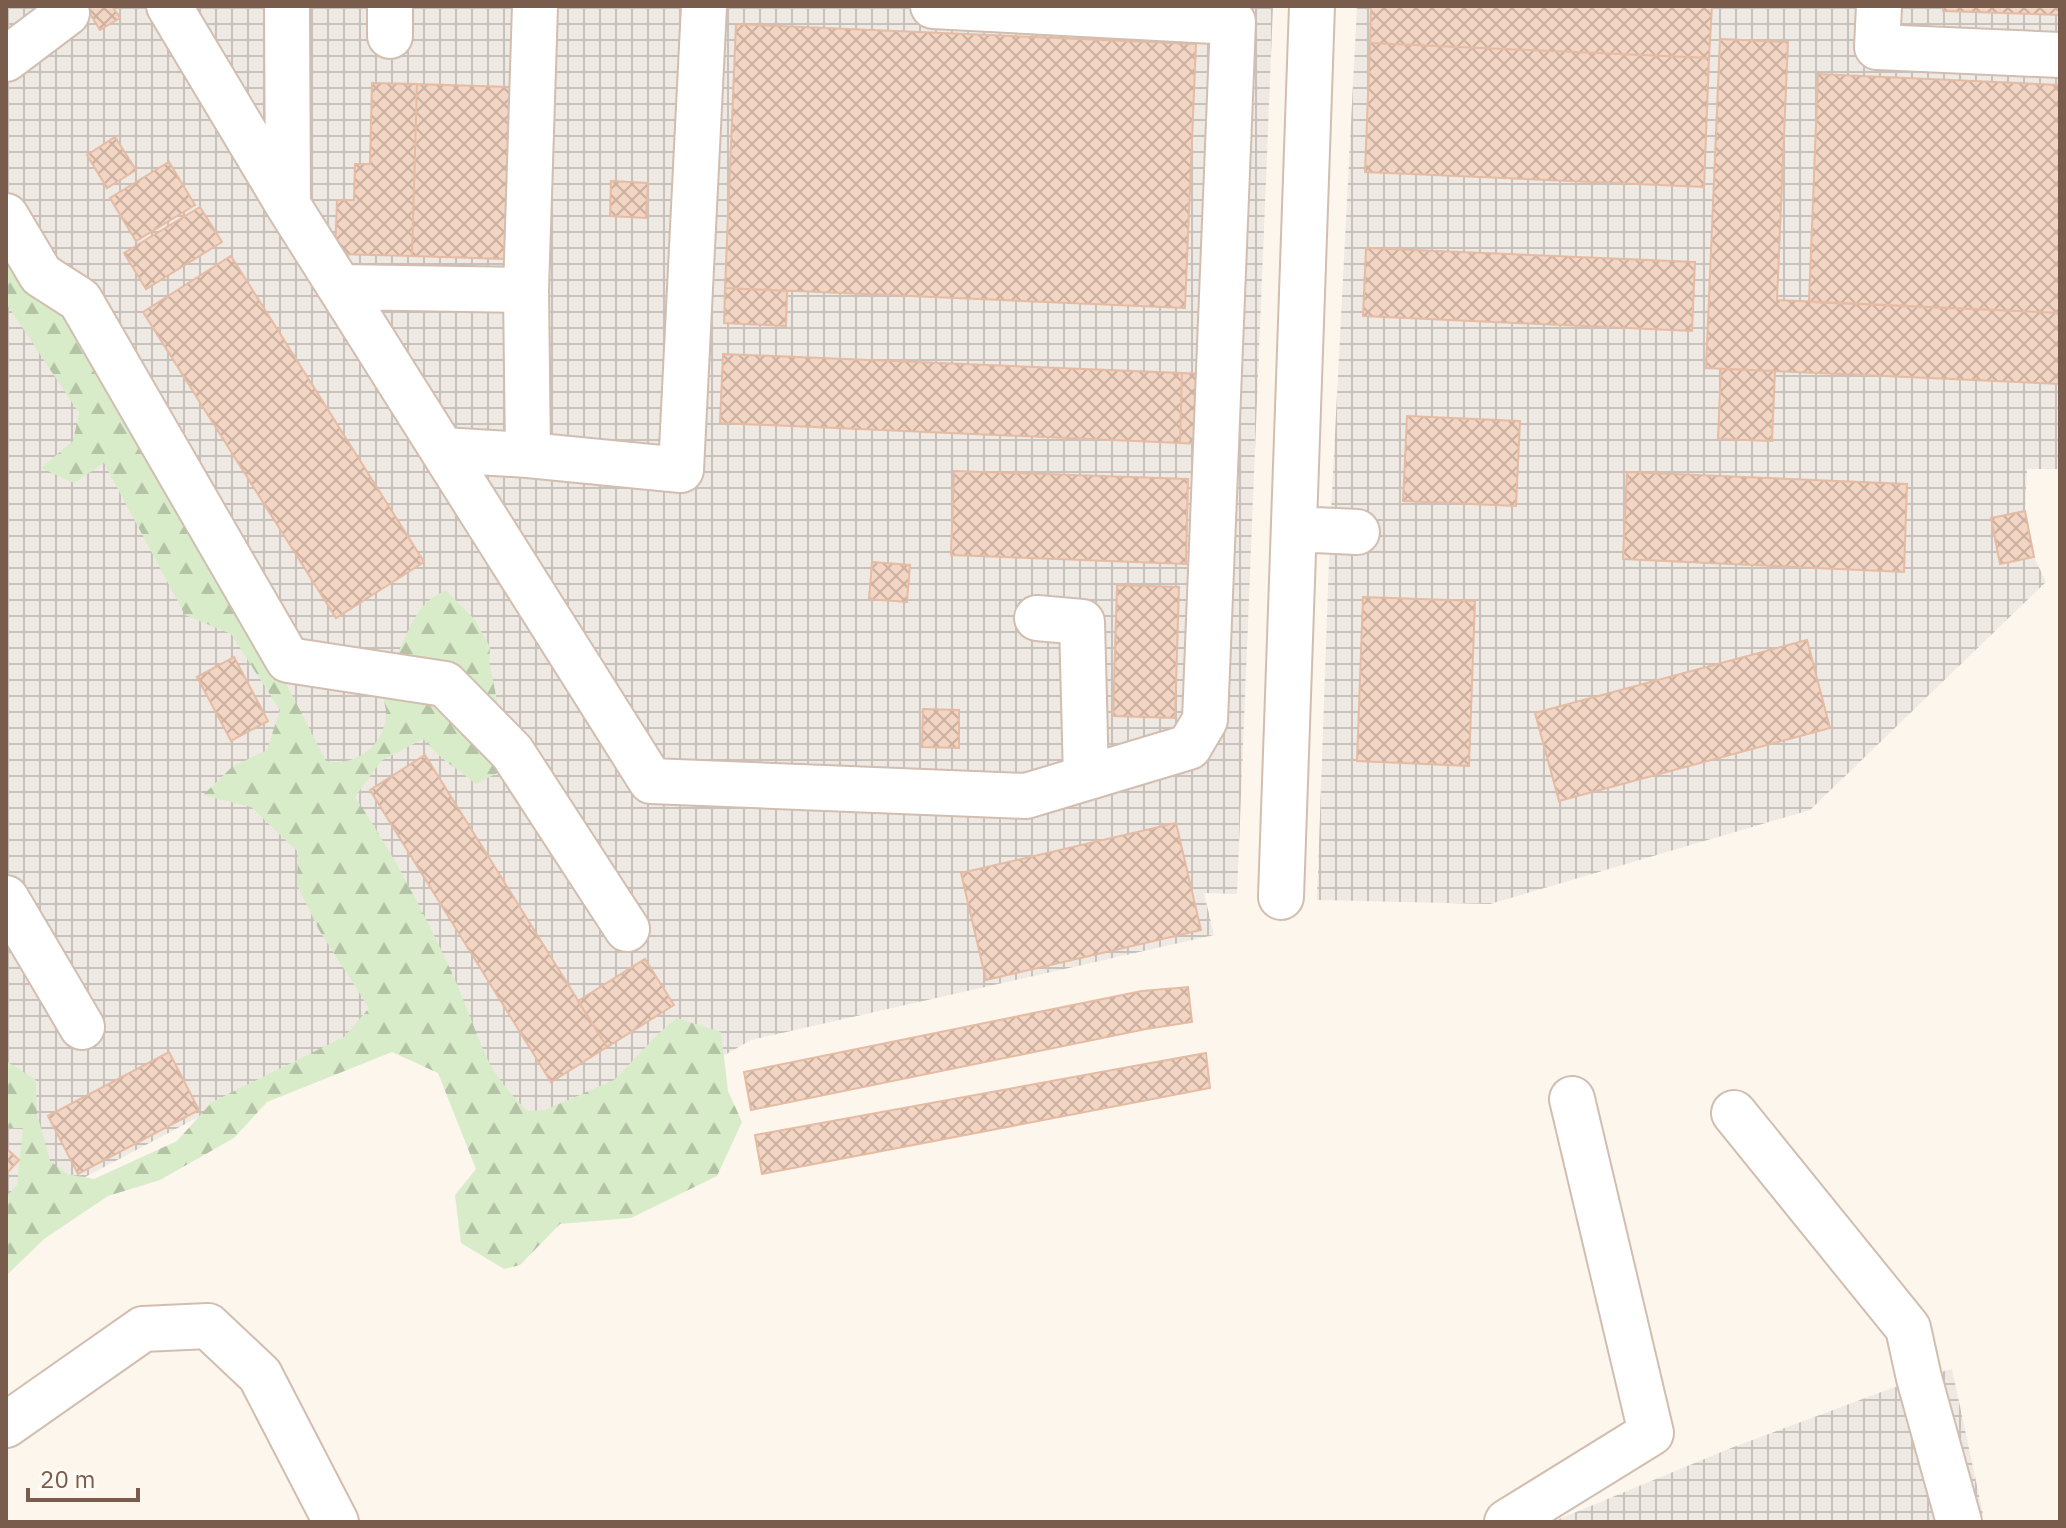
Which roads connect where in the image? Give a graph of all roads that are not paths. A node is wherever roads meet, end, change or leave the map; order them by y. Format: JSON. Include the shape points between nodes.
{"nodes":[{"id":1,"x":169,"y":6,"type":"edge"},
{"id":2,"x":287,"y":6,"type":"edge"},
{"id":3,"x":535,"y":6,"type":"edge"},
{"id":4,"x":704,"y":6,"type":"edge"},
{"id":5,"x":933,"y":6,"type":"edge"},
{"id":6,"x":1312,"y":6,"type":"edge"},
{"id":7,"x":1879,"y":6,"type":"edge"},
{"id":8,"x":67,"y":13,"type":"dead end"},
{"id":9,"x":2060,"y":55,"type":"edge"},
{"id":10,"x":6,"y":59,"type":"edge"},
{"id":11,"x":288,"y":205,"type":"junction"},
{"id":12,"x":6,"y":216,"type":"edge"},
{"id":13,"x":341,"y":287,"type":"junction"},
{"id":14,"x":526,"y":290,"type":"junction"},
{"id":15,"x":443,"y":450,"type":"junction"},
{"id":16,"x":528,"y":455,"type":"junction"},
{"id":17,"x":1294,"y":529,"type":"junction"},
{"id":18,"x":1357,"y":532,"type":"dead end"},
{"id":19,"x":1037,"y":618,"type":"dead end"},
{"id":20,"x":1086,"y":778,"type":"junction"},
{"id":21,"x":1281,"y":897,"type":"dead end"},
{"id":22,"x":6,"y":898,"type":"edge"},
{"id":23,"x":627,"y":929,"type":"dead end"},
{"id":24,"x":82,"y":1027,"type":"dead end"},
{"id":25,"x":1572,"y":1099,"type":"dead end"},
{"id":26,"x":1734,"y":1113,"type":"dead end"},
{"id":27,"x":6,"y":1425,"type":"edge"},
{"id":28,"x":336,"y":1522,"type":"edge"},
{"id":29,"x":1507,"y":1522,"type":"edge"},
{"id":30,"x":1959,"y":1522,"type":"edge"}],
"edges":[{"from":1,"to":11,"type":"lane"},
{"from":2,"to":11,"type":"lane"},
{"from":3,"to":14,"type":"lane"},
{"from":4,"to":16,"type":"lane","via":[[681,470]]},
{"from":5,"to":20,"type":"lane","via":[[1233,22],[1205,720],[1189,747]]},
{"from":6,"to":17,"type":"lane"},
{"from":7,"to":9,"type":"lane","via":[[1877,47]]},
{"from":8,"to":10,"type":"lane"},
{"from":11,"to":13,"type":"lane"},
{"from":12,"to":23,"type":"lane","via":[[41,275],[80,300],[288,660],[445,684],[512,752]]},
{"from":13,"to":14,"type":"lane"},
{"from":13,"to":15,"type":"lane"},
{"from":14,"to":16,"type":"lane"},
{"from":15,"to":16,"type":"lane"},
{"from":15,"to":20,"type":"lane","via":[[651,781],[1026,796]]},
{"from":17,"to":18,"type":"lane"},
{"from":17,"to":21,"type":"lane"},
{"from":19,"to":20,"type":"lane","via":[[1082,622]]},
{"from":22,"to":24,"type":"lane"},
{"from":25,"to":29,"type":"lane","via":[[1651,1433]]},
{"from":26,"to":30,"type":"lane","via":[[1908,1328]]},
{"from":27,"to":28,"type":"lane","via":[[143,1329],[208,1326],[260,1375]]}]}
